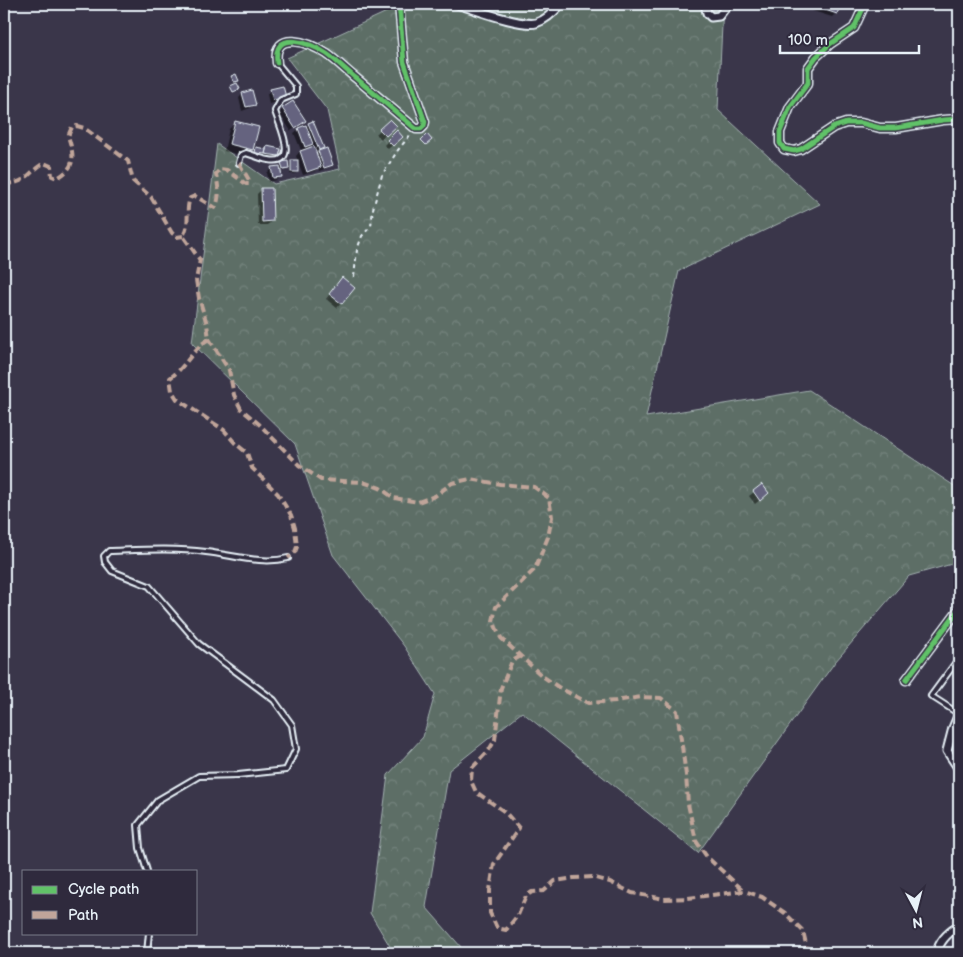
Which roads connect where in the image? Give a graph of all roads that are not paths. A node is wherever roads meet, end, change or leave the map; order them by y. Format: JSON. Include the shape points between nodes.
{"nodes":[{"id":1,"x":399,"y":4,"type":"edge"},
{"id":2,"x":457,"y":4,"type":"edge"},
{"id":3,"x":561,"y":4,"type":"edge"},
{"id":4,"x":705,"y":4,"type":"edge"},
{"id":5,"x":728,"y":4,"type":"edge"},
{"id":6,"x":865,"y":4,"type":"edge"},
{"id":7,"x":277,"y":63,"type":"joint"},
{"id":8,"x":959,"y":119,"type":"edge"},
{"id":9,"x":239,"y":163,"type":"dead end"},
{"id":10,"x":288,"y":558,"type":"dead end"},
{"id":11,"x":959,"y":609,"type":"edge"},
{"id":12,"x":959,"y":658,"type":"edge"},
{"id":13,"x":906,"y":680,"type":"dead end"},
{"id":14,"x":959,"y":714,"type":"edge"},
{"id":15,"x":959,"y":770,"type":"edge"},
{"id":16,"x":147,"y":870,"type":"edge"},
{"id":17,"x":959,"y":926,"type":"edge"},
{"id":18,"x":149,"y":934,"type":"edge"},
{"id":19,"x":938,"y":951,"type":"edge"},
{"id":20,"x":147,"y":953,"type":"edge"}],
"edges":[{"from":1,"to":7,"type":"street","via":[[404,62],[425,122],[421,129],[416,129],[326,54],[298,41],[288,40],[279,46]]},
{"from":2,"to":3,"type":"street","via":[[519,22],[536,23]]},
{"from":4,"to":5,"type":"street","via":[[711,18],[719,16]]},
{"from":6,"to":8,"type":"street","via":[[854,28],[816,56],[808,68],[808,83],[790,107],[780,132],[780,143],[784,149],[801,149],[846,123],[896,128]]},
{"from":7,"to":9,"type":"lane","via":[[296,86],[296,94],[281,100],[274,111],[284,134],[285,153],[276,160],[246,153],[241,155]]},
{"from":10,"to":16,"type":"lane","via":[[276,561],[160,549],[109,551],[104,556],[104,562],[112,571],[149,586],[199,644],[274,700],[292,725],[296,749],[286,770],[199,776],[158,800],[138,826]]},
{"from":11,"to":13,"type":"street"},
{"from":12,"to":14,"type":"lane","via":[[931,696]]},
{"from":14,"to":15,"type":"street","via":[[947,751]]},
{"from":17,"to":19,"type":"street","via":[[946,937]]},
{"from":18,"to":20,"type":"lane"}]}
